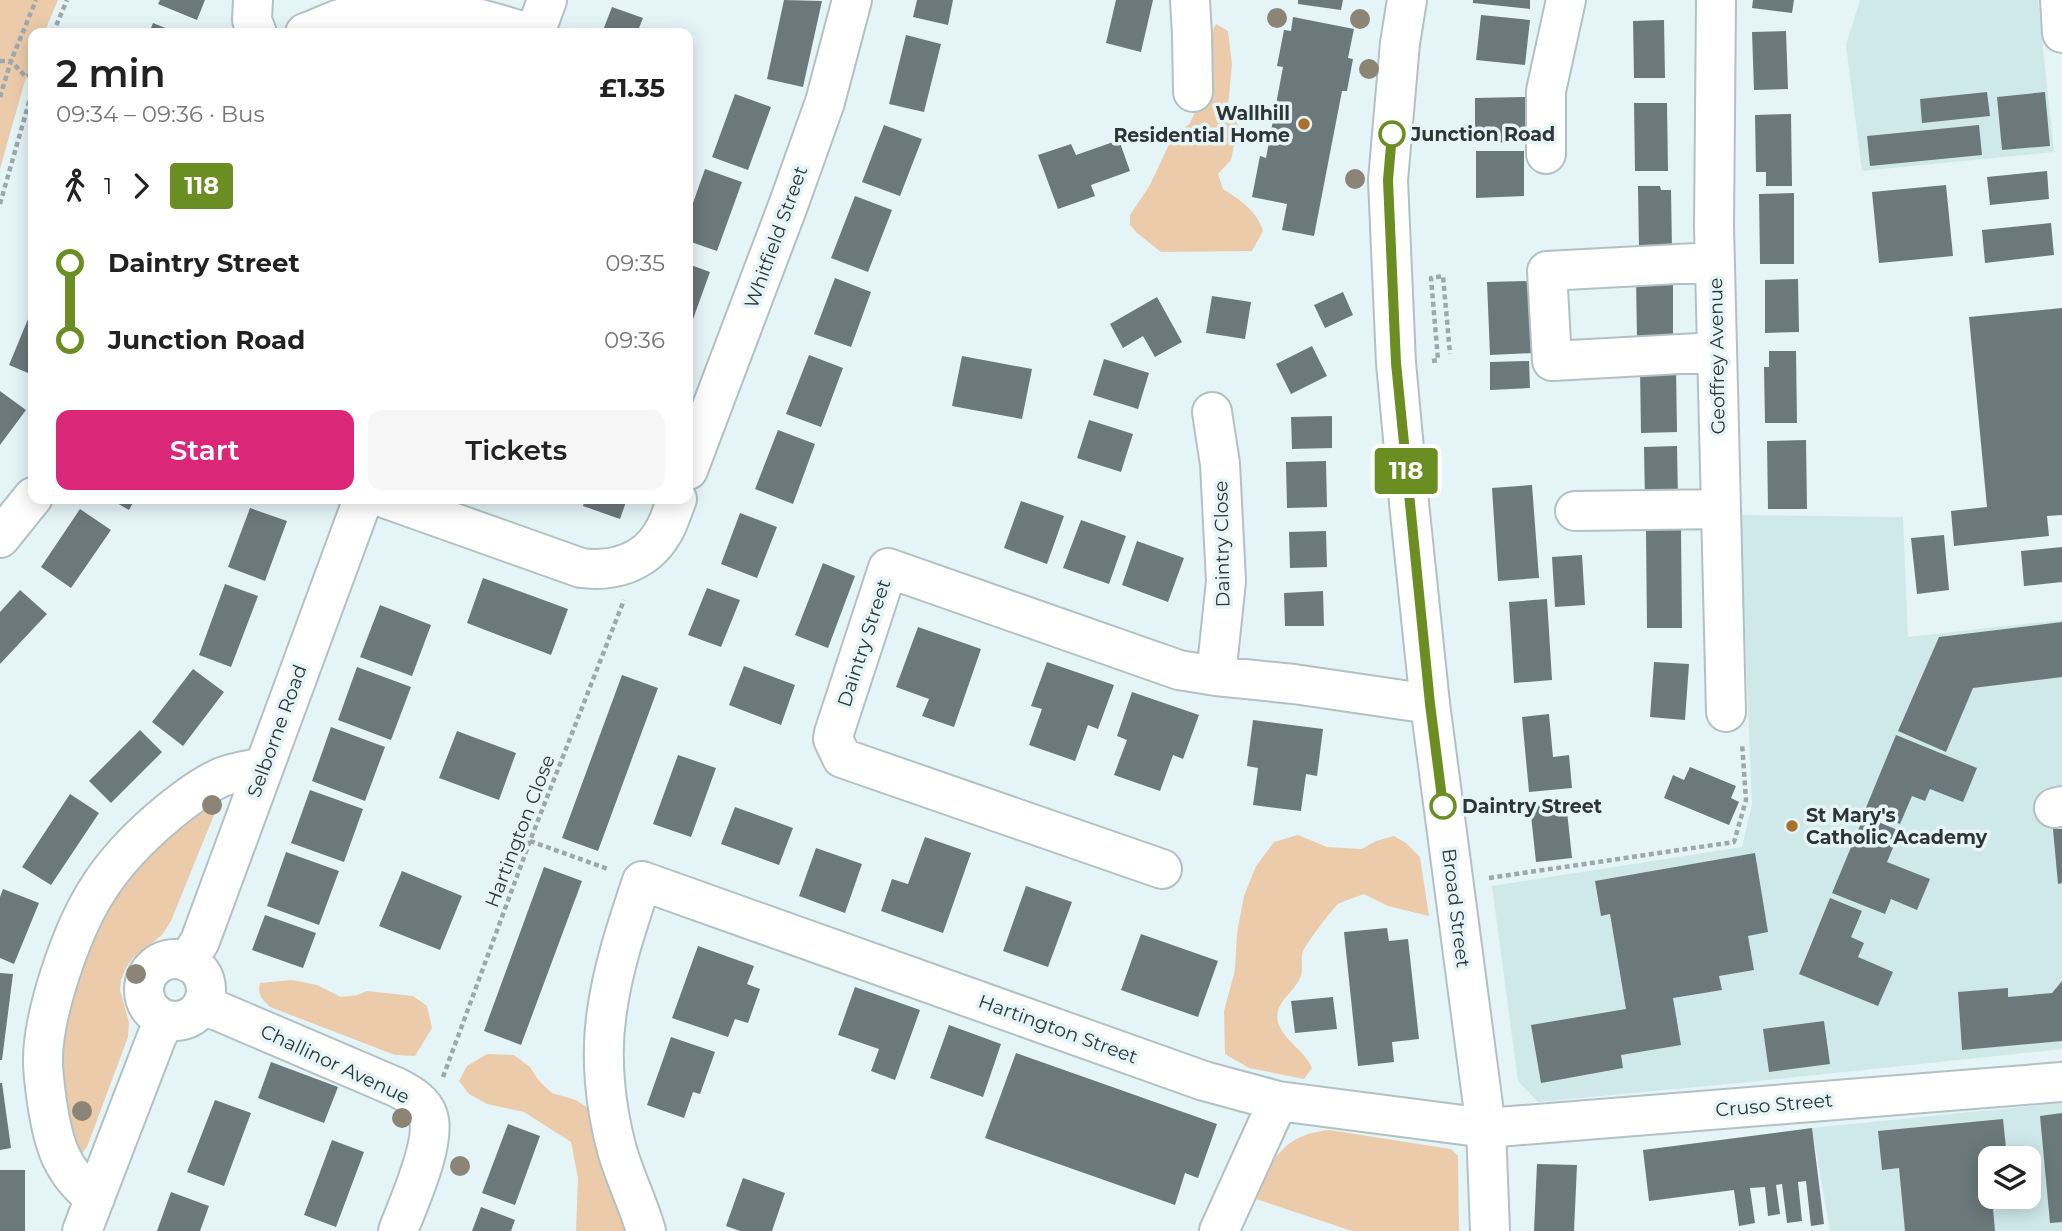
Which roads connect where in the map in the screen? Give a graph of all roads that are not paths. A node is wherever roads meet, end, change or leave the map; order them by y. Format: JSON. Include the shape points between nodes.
{"nodes":[{"id":1,"x":253,"y":0,"type":"edge"},
{"id":2,"x":547,"y":0,"type":"edge"},
{"id":3,"x":852,"y":0,"type":"edge"},
{"id":4,"x":1190,"y":0,"type":"edge"},
{"id":5,"x":1407,"y":0,"type":"edge"},
{"id":6,"x":1566,"y":0,"type":"edge"},
{"id":7,"x":1716,"y":0,"type":"edge"},
{"id":8,"x":2060,"y":0,"type":"edge"},
{"id":9,"x":255,"y":28,"type":"edge"},
{"id":10,"x":317,"y":28,"type":"edge"},
{"id":11,"x":511,"y":28,"type":"edge"},
{"id":12,"x":537,"y":28,"type":"edge"},
{"id":13,"x":2062,"y":33,"type":"edge"},
{"id":14,"x":1193,"y":92,"type":"dead end"},
{"id":15,"x":1546,"y":154,"type":"dead end"},
{"id":16,"x":1715,"y":262,"type":"junction"},
{"id":17,"x":1717,"y":352,"type":"junction"},
{"id":18,"x":1212,"y":412,"type":"dead end"},
{"id":19,"x":693,"y":457,"type":"edge"},
{"id":20,"x":28,"y":502,"type":"edge"},
{"id":21,"x":361,"y":504,"type":"edge"},
{"id":22,"x":401,"y":504,"type":"edge"},
{"id":23,"x":675,"y":504,"type":"edge"},
{"id":24,"x":1720,"y":509,"type":"junction"},
{"id":25,"x":1575,"y":511,"type":"dead end"},
{"id":26,"x":0,"y":538,"type":"edge"},
{"id":27,"x":1216,"y":676,"type":"junction"},
{"id":28,"x":1430,"y":704,"type":"junction"},
{"id":29,"x":1726,"y":712,"type":"road end"},
{"id":30,"x":264,"y":767,"type":"junction"},
{"id":31,"x":1162,"y":869,"type":"dead end"},
{"id":32,"x":187,"y":962,"type":"junction"},
{"id":33,"x":202,"y":1006,"type":"junction"},
{"id":34,"x":166,"y":1020,"type":"junction"},
{"id":35,"x":2062,"y":1082,"type":"edge"},
{"id":36,"x":1278,"y":1101,"type":"junction"},
{"id":37,"x":1486,"y":1128,"type":"junction"},
{"id":38,"x":88,"y":1214,"type":"edge"},
{"id":39,"x":398,"y":1231,"type":"edge"},
{"id":40,"x":646,"y":1231,"type":"edge"},
{"id":41,"x":1219,"y":1231,"type":"edge"},
{"id":42,"x":1490,"y":1231,"type":"edge"}],
"edges":[{"from":1,"to":9,"type":"main road"},
{"from":2,"to":12,"type":"main road"},
{"from":3,"to":19,"type":"main road","name":"Whitfield Street","via":[[825,102]]},
{"from":4,"to":14,"type":"main road"},
{"from":5,"to":28,"type":"main road","name":"Broad Street","via":[[1388,180],[1396,363]]},
{"from":6,"to":15,"type":"main road","via":[[1546,90]]},
{"from":7,"to":16,"type":"main road","name":"Geoffrey Avenue"},
{"from":8,"to":13,"type":"main road"},
{"from":10,"to":11,"type":"main road","via":[[344,17],[399,7],[463,13]]},
{"from":16,"to":17,"type":"main road","name":"Geoffrey Avenue"},
{"from":16,"to":17,"type":"main road","via":[[1548,271],[1552,361]]},
{"from":17,"to":24,"type":"main road","name":"Geoffrey Avenue"},
{"from":18,"to":27,"type":"main road","name":"Daintry Close","via":[[1220,464],[1226,581]]},
{"from":20,"to":26,"type":"main road"},
{"from":21,"to":30,"type":"main road","name":"Selborne Road"},
{"from":22,"to":23,"type":"main road","via":[[581,568],[608,569],[641,557],[661,536]]},
{"from":24,"to":25,"type":"main road"},
{"from":24,"to":29,"type":"main road","name":"Geoffrey Avenue"},
{"from":27,"to":28,"type":"main road","name":"Daintry Street"},
{"from":27,"to":31,"type":"main road","name":"Daintry Street","via":[[1168,666],[888,568],[834,733],[842,758]]},
{"from":28,"to":37,"type":"main road","name":"Broad Street"},
{"from":30,"to":32,"type":"main road","name":"Selborne Road","via":[[200,941]]},
{"from":30,"to":38,"type":"main road","via":[[223,777],[189,796],[152,826],[94,894],[76,932],[49,1015],[43,1059],[51,1132]]},
{"from":32,"to":33,"type":"main road","via":[[205,982]]},
{"from":32,"to":34,"type":"main road","via":[[169,960],[147,977],[145,998],[155,1014]]},
{"from":33,"to":34,"type":"main road","via":[[184,1020]]},
{"from":33,"to":39,"type":"main road","name":"Challinor Avenue","via":[[396,1087],[423,1107],[429,1116],[429,1146]]},
{"from":34,"to":38,"type":"main road"},
{"from":35,"to":37,"type":"main road","name":"Cruso Street"},
{"from":36,"to":37,"type":"main road","name":"Hartington Street"},
{"from":36,"to":40,"type":"main road","name":"Hartington Street","via":[[1204,1081],[642,881],[607,1010],[604,1046],[617,1148]]},
{"from":36,"to":41,"type":"main road"},
{"from":37,"to":42,"type":"main road","name":"Broad Street"}]}
